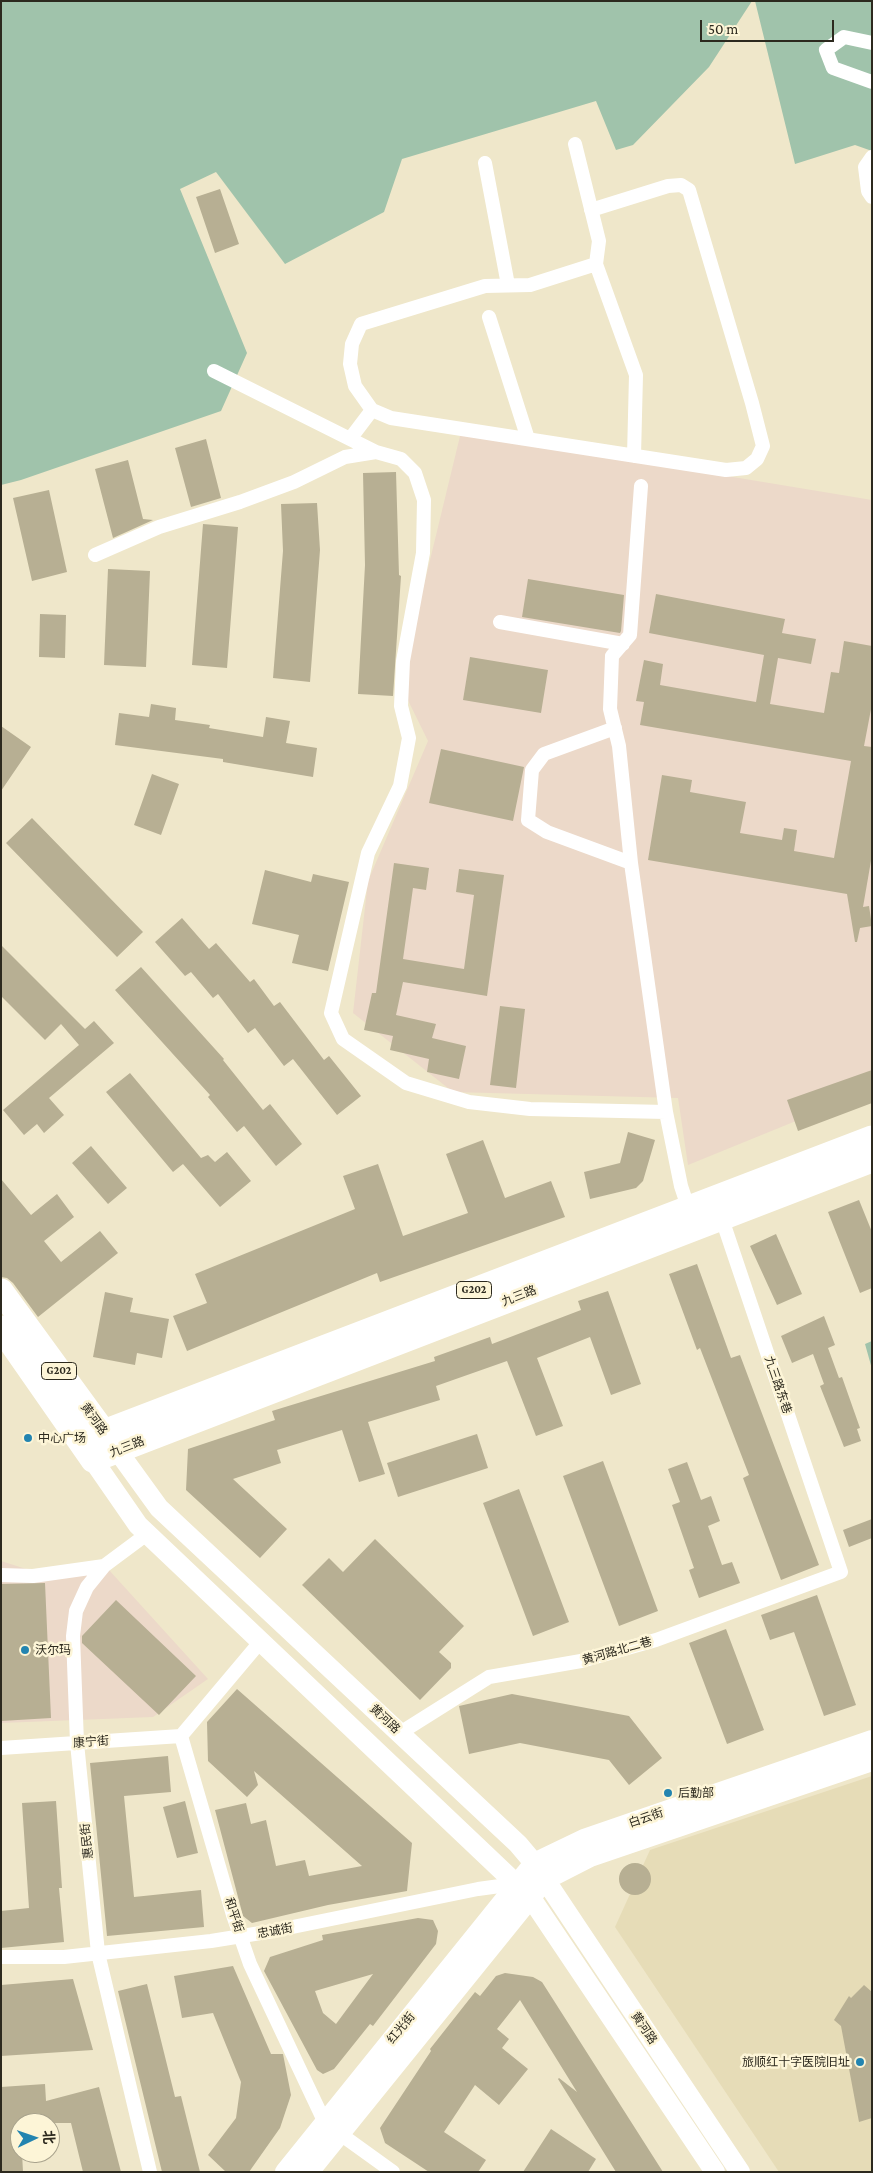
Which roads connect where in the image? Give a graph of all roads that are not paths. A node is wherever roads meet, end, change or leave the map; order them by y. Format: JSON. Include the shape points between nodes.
{"nodes":[{"id":1,"x":872,"y":43,"type":"edge"},
{"id":2,"x":872,"y":82,"type":"edge"},
{"id":3,"x":575,"y":144,"type":"dead end"},
{"id":4,"x":872,"y":157,"type":"edge"},
{"id":5,"x":485,"y":163,"type":"dead end"},
{"id":6,"x":872,"y":197,"type":"edge"},
{"id":7,"x":591,"y":210,"type":"junction"},
{"id":8,"x":596,"y":264,"type":"junction"},
{"id":9,"x":508,"y":284,"type":"junction"},
{"id":10,"x":490,"y":317,"type":"dead end"},
{"id":11,"x":214,"y":371,"type":"dead end"},
{"id":12,"x":372,"y":410,"type":"junction"},
{"id":13,"x":350,"y":439,"type":"junction"},
{"id":14,"x":528,"y":439,"type":"junction"},
{"id":15,"x":376,"y":452,"type":"junction"},
{"id":16,"x":634,"y":456,"type":"junction"},
{"id":17,"x":642,"y":486,"type":"dead end"},
{"id":18,"x":95,"y":555,"type":"dead end"},
{"id":19,"x":500,"y":622,"type":"dead end"},
{"id":20,"x":623,"y":644,"type":"junction"},
{"id":21,"x":615,"y":728,"type":"junction"},
{"id":22,"x":631,"y":863,"type":"junction"},
{"id":23,"x":666,"y":1112,"type":"junction"},
{"id":24,"x":872,"y":1138,"type":"edge"},
{"id":25,"x":872,"y":1160,"type":"edge"},
{"id":26,"x":718,"y":1208,"type":"junction"},
{"id":27,"x":692,"y":1218,"type":"junction"},
{"id":28,"x":1,"y":1291,"type":"edge"},
{"id":29,"x":1,"y":1328,"type":"edge"},
{"id":30,"x":111,"y":1441,"type":"junction"},
{"id":31,"x":93,"y":1460,"type":"junction"},
{"id":32,"x":147,"y":1534,"type":"junction"},
{"id":33,"x":104,"y":1566,"type":"junction"},
{"id":34,"x":840,"y":1572,"type":"joint"},
{"id":35,"x":1,"y":1575,"type":"edge"},
{"id":36,"x":260,"y":1641,"type":"junction"},
{"id":37,"x":400,"y":1733,"type":"junction"},
{"id":38,"x":180,"y":1736,"type":"junction"},
{"id":39,"x":872,"y":1740,"type":"edge"},
{"id":40,"x":78,"y":1743,"type":"junction"},
{"id":41,"x":1,"y":1748,"type":"edge"},
{"id":42,"x":872,"y":1761,"type":"edge"},
{"id":43,"x":534,"y":1862,"type":"junction"},
{"id":44,"x":545,"y":1880,"type":"junction"},
{"id":45,"x":516,"y":1884,"type":"junction"},
{"id":46,"x":531,"y":1898,"type":"junction"},
{"id":47,"x":240,"y":1936,"type":"junction"},
{"id":48,"x":98,"y":1953,"type":"junction"},
{"id":49,"x":1,"y":1957,"type":"edge"},
{"id":50,"x":332,"y":2129,"type":"junction"},
{"id":51,"x":150,"y":2172,"type":"edge"},
{"id":52,"x":285,"y":2172,"type":"edge"},
{"id":53,"x":309,"y":2172,"type":"edge"},
{"id":54,"x":393,"y":2172,"type":"edge"},
{"id":55,"x":715,"y":2172,"type":"edge"},
{"id":56,"x":740,"y":2172,"type":"edge"}],
"edges":[{"from":1,"to":2,"type":"street","via":[[844,37],[826,50],[833,68]]},
{"from":3,"to":7,"type":"street"},
{"from":4,"to":6,"type":"street","via":[[865,167],[868,191]]},
{"from":5,"to":9,"type":"street"},
{"from":7,"to":8,"type":"street","via":[[599,241]]},
{"from":7,"to":16,"type":"street","via":[[668,186],[681,185],[689,190],[763,446],[758,460],[746,468],[726,470]]},
{"from":8,"to":9,"type":"street","via":[[530,285]]},
{"from":8,"to":16,"type":"street","via":[[636,375]]},
{"from":9,"to":12,"type":"street","via":[[485,286],[361,324],[352,344],[350,364],[355,386]]},
{"from":10,"to":14,"type":"street"},
{"from":11,"to":13,"type":"street"},
{"from":12,"to":13,"type":"street"},
{"from":12,"to":14,"type":"street","via":[[391,418]]},
{"from":13,"to":15,"type":"street"},
{"from":14,"to":16,"type":"street"},
{"from":15,"to":18,"type":"street","via":[[345,457],[294,482],[159,527]]},
{"from":15,"to":23,"type":"street","via":[[401,459],[415,473],[424,500],[424,553],[403,661],[401,706],[409,738],[400,786],[368,852],[331,1013],[343,1039],[406,1083],[469,1102],[530,1108]]},
{"from":17,"to":20,"type":"street","via":[[630,635]]},
{"from":19,"to":20,"type":"street"},
{"from":20,"to":21,"type":"street","via":[[612,656],[610,709]]},
{"from":21,"to":22,"type":"street"},
{"from":21,"to":22,"type":"street","via":[[544,754],[532,770],[528,820],[547,832]]},
{"from":22,"to":23,"type":"street"},
{"from":23,"to":27,"type":"street","via":[[681,1186]]},
{"from":24,"to":26,"type":"highway","name":"九三路","number":"G202"},
{"from":25,"to":26,"type":"highway","name":"九三路","number":"G202"},
{"from":26,"to":27,"type":"highway","name":"九三路","number":"G202"},
{"from":26,"to":34,"type":"street","name":"九三路东巷"},
{"from":27,"to":30,"type":"highway","name":"九三路","number":"G202"},
{"from":28,"to":30,"type":"highway","name":"黄河路","number":"G202"},
{"from":29,"to":31,"type":"highway","name":"黄河路","number":"G202"},
{"from":30,"to":31,"type":"highway","name":"九三路","number":"G202"},
{"from":30,"to":37,"type":"main road","name":"黄河路","via":[[159,1508]]},
{"from":31,"to":32,"type":"main road","name":"黄河路"},
{"from":32,"to":33,"type":"street","name":"惠民街"},
{"from":32,"to":36,"type":"main road","name":"黄河路"},
{"from":33,"to":35,"type":"street","via":[[33,1576]]},
{"from":33,"to":40,"type":"street","name":"惠民街","via":[[87,1587],[76,1611],[73,1636]]},
{"from":34,"to":37,"type":"street","name":"黄河路北二巷","via":[[656,1640],[581,1661],[489,1677]]},
{"from":36,"to":38,"type":"street"},
{"from":36,"to":45,"type":"main road","name":"黄河路"},
{"from":37,"to":43,"type":"main road","name":"黄河路"},
{"from":38,"to":40,"type":"street","name":"康宁街"},
{"from":38,"to":47,"type":"street","name":"和平街"},
{"from":39,"to":43,"type":"main road","name":"白云街","via":[[584,1839]]},
{"from":40,"to":41,"type":"street","name":"康宁街"},
{"from":40,"to":48,"type":"street","name":"惠民街"},
{"from":42,"to":44,"type":"main road","name":"白云街","via":[[590,1858]]},
{"from":43,"to":44,"type":"main road","name":"黄河路"},
{"from":43,"to":45,"type":"main road","name":"白云街"},
{"from":44,"to":45,"type":"street","name":"忠诚街"},
{"from":44,"to":46,"type":"main road","name":"白云街"},
{"from":44,"to":56,"type":"main road","name":"黄河路"},
{"from":45,"to":46,"type":"main road","name":"黄河路"},
{"from":45,"to":47,"type":"street","name":"忠诚街"},
{"from":45,"to":50,"type":"main road","name":"红光街"},
{"from":46,"to":50,"type":"main road","name":"红光街"},
{"from":46,"to":55,"type":"main road","name":"黄河路"},
{"from":47,"to":48,"type":"street","name":"忠诚街"},
{"from":47,"to":50,"type":"street","name":"和平街","via":[[250,1964]]},
{"from":48,"to":49,"type":"street","name":"忠诚街","via":[[64,1957]]},
{"from":48,"to":51,"type":"street","name":"惠民街"},
{"from":50,"to":52,"type":"main road","name":"红光街"},
{"from":50,"to":53,"type":"main road","name":"红光街"},
{"from":50,"to":54,"type":"street","name":"和平街"}]}
